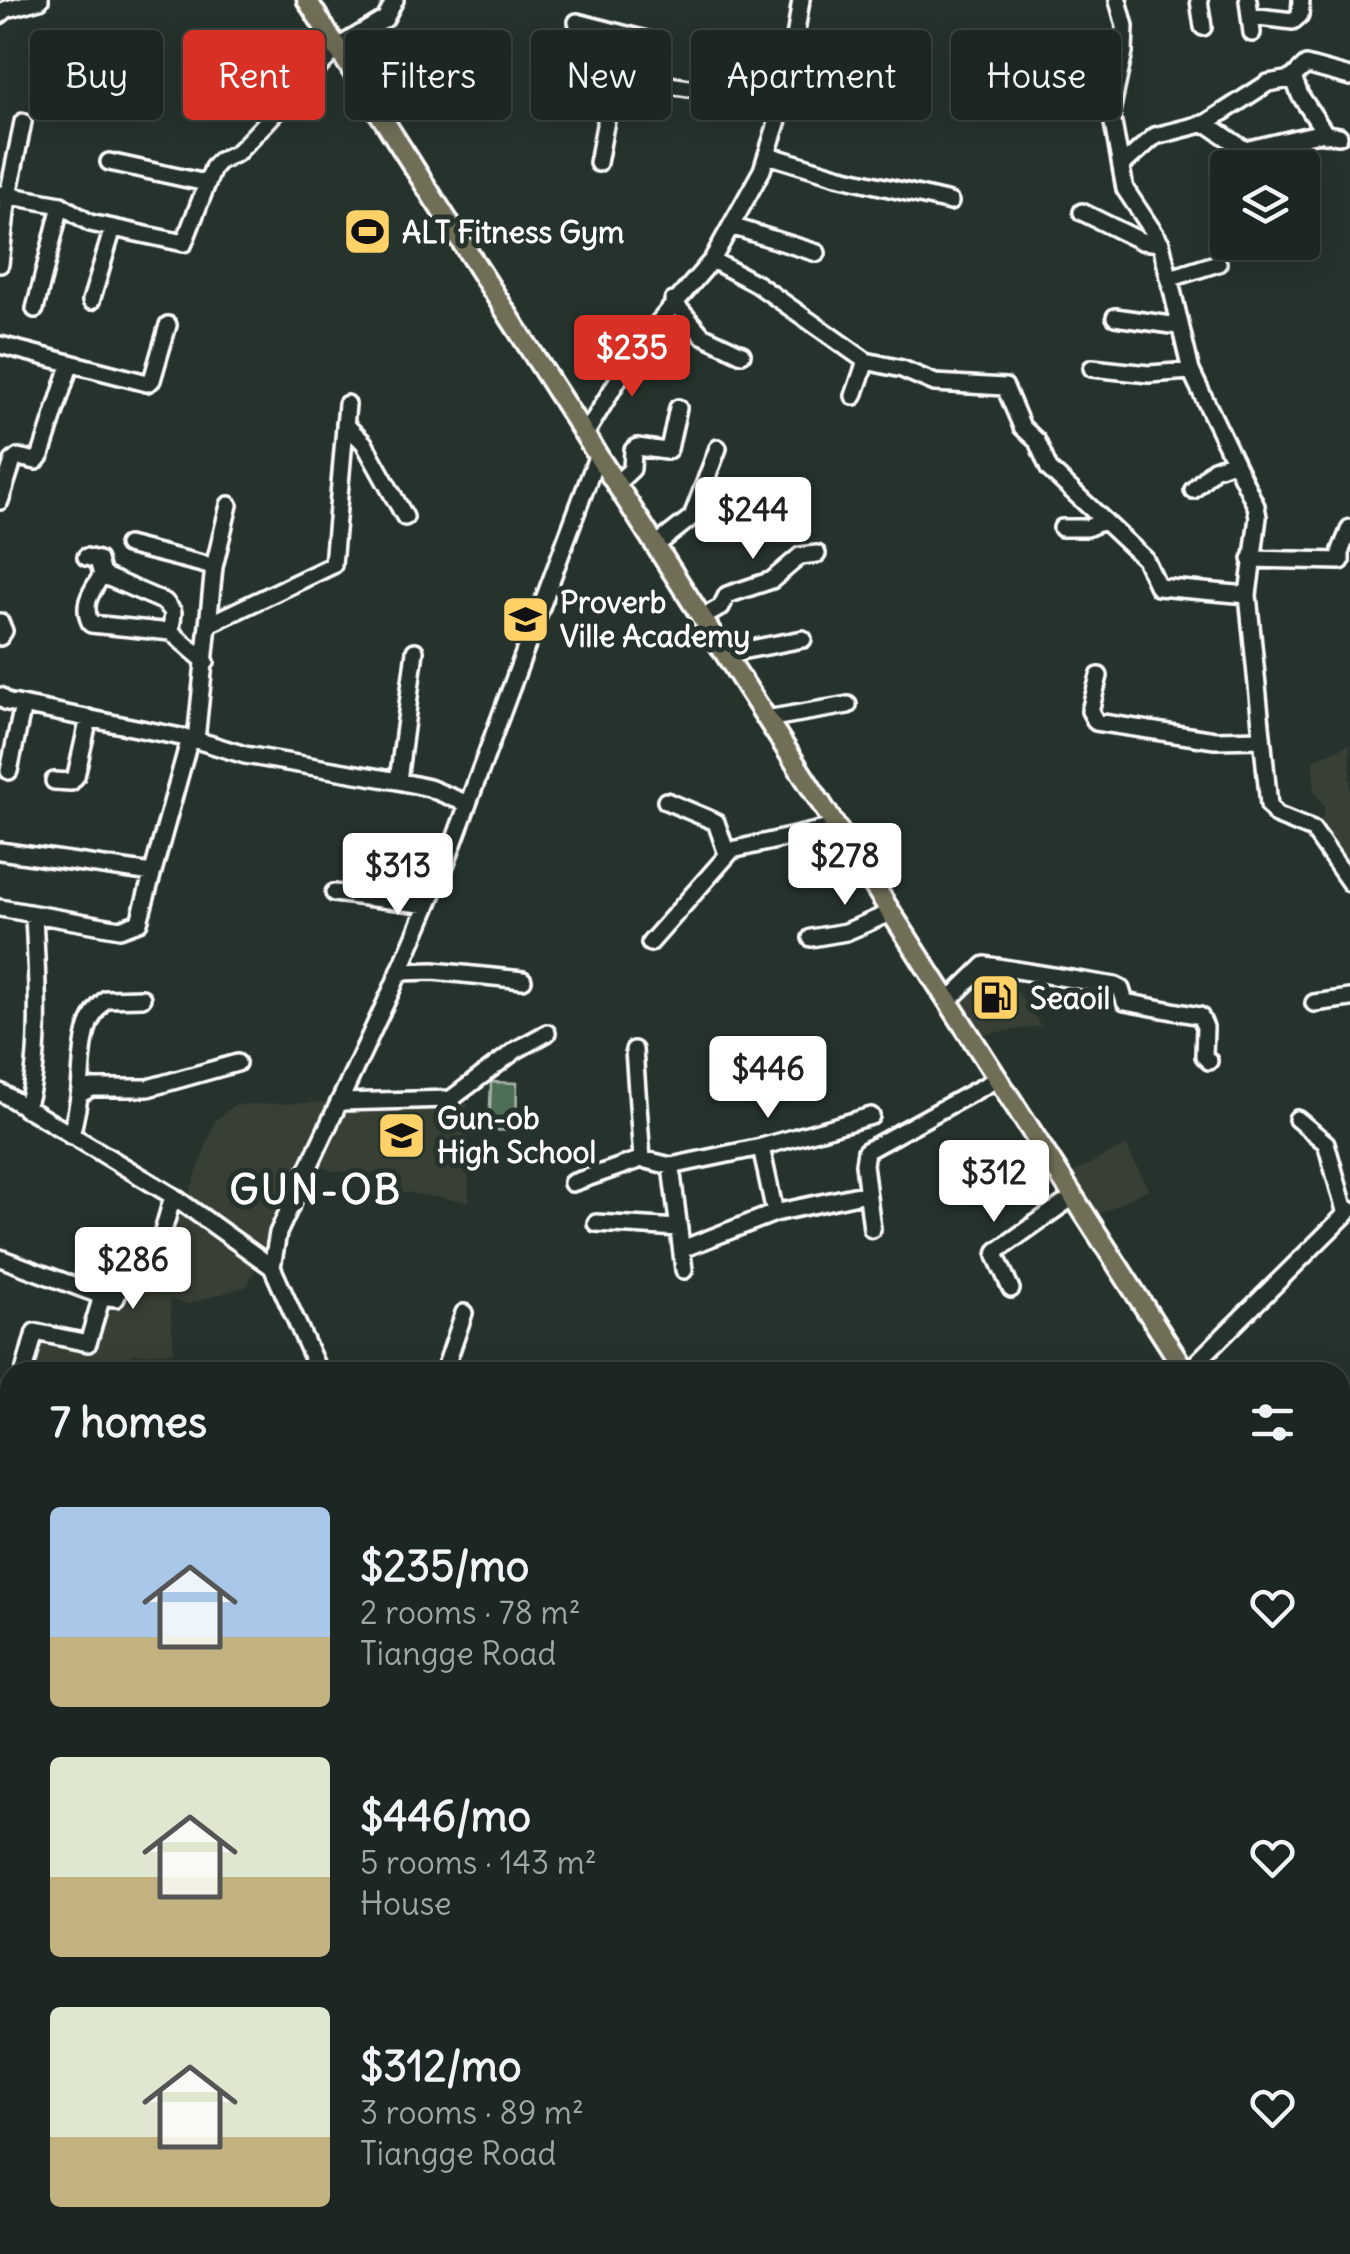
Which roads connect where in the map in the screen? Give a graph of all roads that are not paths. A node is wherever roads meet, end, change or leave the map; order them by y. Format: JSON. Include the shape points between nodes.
{"nodes":[{"id":1,"x":40,"y":0,"type":"edge"},
{"id":2,"x":307,"y":0,"type":"edge"},
{"id":3,"x":395,"y":0,"type":"edge"},
{"id":4,"x":800,"y":0,"type":"edge"},
{"id":5,"x":1118,"y":0,"type":"edge"},
{"id":6,"x":1200,"y":0,"type":"edge"},
{"id":7,"x":1301,"y":0,"type":"edge"},
{"id":8,"x":0,"y":15,"type":"edge"},
{"id":9,"x":1250,"y":16,"type":"edge"},
{"id":10,"x":576,"y":22,"type":"dead end"},
{"id":11,"x":1203,"y":27,"type":"dead end"},
{"id":12,"x":606,"y":30,"type":"edge"},
{"id":13,"x":795,"y":30,"type":"edge"},
{"id":14,"x":338,"y":46,"type":"junction"},
{"id":15,"x":1350,"y":77,"type":"edge"},
{"id":16,"x":1293,"y":78,"type":"junction"},
{"id":17,"x":606,"y":120,"type":"edge"},
{"id":18,"x":779,"y":120,"type":"edge"},
{"id":19,"x":24,"y":122,"type":"dead end"},
{"id":20,"x":1206,"y":124,"type":"junction"},
{"id":21,"x":768,"y":155,"type":"junction"},
{"id":22,"x":109,"y":162,"type":"dead end"},
{"id":23,"x":598,"y":164,"type":"dead end"},
{"id":24,"x":1121,"y":166,"type":"junction"},
{"id":25,"x":206,"y":183,"type":"junction"},
{"id":26,"x":4,"y":195,"type":"edge"},
{"id":27,"x":950,"y":202,"type":"dead end"},
{"id":28,"x":61,"y":204,"type":"junction"},
{"id":29,"x":1082,"y":212,"type":"dead end"},
{"id":30,"x":731,"y":226,"type":"junction"},
{"id":31,"x":113,"y":228,"type":"junction"},
{"id":32,"x":1161,"y":244,"type":"junction"},
{"id":33,"x":816,"y":253,"type":"dead end"},
{"id":34,"x":712,"y":260,"type":"junction"},
{"id":35,"x":1218,"y":263,"type":"dead end"},
{"id":36,"x":0,"y":264,"type":"edge"},
{"id":37,"x":1170,"y":278,"type":"junction"},
{"id":38,"x":92,"y":301,"type":"dead end"},
{"id":39,"x":673,"y":302,"type":"junction"},
{"id":40,"x":35,"y":309,"type":"dead end"},
{"id":41,"x":1116,"y":317,"type":"dead end"},
{"id":42,"x":168,"y":325,"type":"dead end"},
{"id":43,"x":1178,"y":326,"type":"junction"},
{"id":44,"x":0,"y":346,"type":"edge"},
{"id":45,"x":742,"y":354,"type":"dead end"},
{"id":46,"x":866,"y":360,"type":"junction"},
{"id":47,"x":70,"y":365,"type":"junction"},
{"id":48,"x":1092,"y":368,"type":"dead end"},
{"id":49,"x":1191,"y":371,"type":"junction"},
{"id":50,"x":854,"y":396,"type":"dead end"},
{"id":51,"x":347,"y":404,"type":"dead end"},
{"id":52,"x":678,"y":408,"type":"dead end"},
{"id":53,"x":345,"y":424,"type":"junction"},
{"id":54,"x":586,"y":433,"type":"junction"},
{"id":55,"x":718,"y":448,"type":"dead end"},
{"id":56,"x":598,"y":454,"type":"junction"},
{"id":57,"x":1233,"y":462,"type":"junction"},
{"id":58,"x":616,"y":484,"type":"junction"},
{"id":59,"x":1193,"y":490,"type":"dead end"},
{"id":60,"x":0,"y":501,"type":"edge"},
{"id":61,"x":229,"y":505,"type":"dead end"},
{"id":62,"x":405,"y":517,"type":"dead end"},
{"id":63,"x":1102,"y":521,"type":"junction"},
{"id":64,"x":1062,"y":528,"type":"dead end"},
{"id":65,"x":1350,"y":528,"type":"edge"},
{"id":66,"x":127,"y":545,"type":"dead end"},
{"id":67,"x":655,"y":546,"type":"junction"},
{"id":68,"x":818,"y":554,"type":"dead end"},
{"id":69,"x":86,"y":557,"type":"dead end"},
{"id":70,"x":1251,"y":559,"type":"junction"},
{"id":71,"x":214,"y":567,"type":"junction"},
{"id":72,"x":102,"y":575,"type":"junction"},
{"id":73,"x":1248,"y":595,"type":"junction"},
{"id":74,"x":702,"y":618,"type":"junction"},
{"id":75,"x":0,"y":622,"type":"edge"},
{"id":76,"x":210,"y":624,"type":"junction"},
{"id":77,"x":171,"y":632,"type":"junction"},
{"id":78,"x":0,"y":637,"type":"edge"},
{"id":79,"x":802,"y":639,"type":"dead end"},
{"id":80,"x":415,"y":651,"type":"dead end"},
{"id":81,"x":725,"y":654,"type":"junction"},
{"id":82,"x":206,"y":662,"type":"junction"},
{"id":83,"x":1099,"y":676,"type":"dead end"},
{"id":84,"x":0,"y":696,"type":"edge"},
{"id":85,"x":23,"y":705,"type":"junction"},
{"id":86,"x":848,"y":705,"type":"dead end"},
{"id":87,"x":89,"y":718,"type":"junction"},
{"id":88,"x":766,"y":719,"type":"junction"},
{"id":89,"x":1262,"y":738,"type":"junction"},
{"id":90,"x":193,"y":739,"type":"junction"},
{"id":91,"x":9,"y":771,"type":"dead end"},
{"id":92,"x":54,"y":781,"type":"dead end"},
{"id":93,"x":398,"y":781,"type":"junction"},
{"id":94,"x":666,"y":801,"type":"dead end"},
{"id":95,"x":468,"y":804,"type":"junction"},
{"id":96,"x":834,"y":828,"type":"junction"},
{"id":97,"x":0,"y":850,"type":"edge"},
{"id":98,"x":727,"y":854,"type":"junction"},
{"id":99,"x":152,"y":873,"type":"junction"},
{"id":100,"x":1350,"y":883,"type":"edge"},
{"id":101,"x":334,"y":893,"type":"dead end"},
{"id":102,"x":428,"y":905,"type":"junction"},
{"id":103,"x":0,"y":908,"type":"edge"},
{"id":104,"x":890,"y":912,"type":"junction"},
{"id":105,"x":34,"y":915,"type":"junction"},
{"id":106,"x":811,"y":938,"type":"dead end"},
{"id":107,"x":650,"y":943,"type":"dead end"},
{"id":108,"x":400,"y":972,"type":"junction"},
{"id":109,"x":523,"y":980,"type":"dead end"},
{"id":110,"x":142,"y":998,"type":"dead end"},
{"id":111,"x":1350,"y":998,"type":"edge"},
{"id":112,"x":948,"y":1001,"type":"junction"},
{"id":113,"x":1314,"y":1002,"type":"dead end"},
{"id":114,"x":548,"y":1033,"type":"dead end"},
{"id":115,"x":634,"y":1050,"type":"dead end"},
{"id":116,"x":1209,"y":1061,"type":"dead end"},
{"id":117,"x":237,"y":1063,"type":"dead end"},
{"id":118,"x":997,"y":1079,"type":"junction"},
{"id":119,"x":0,"y":1092,"type":"edge"},
{"id":120,"x":80,"y":1094,"type":"junction"},
{"id":121,"x":340,"y":1102,"type":"junction"},
{"id":122,"x":24,"y":1108,"type":"junction"},
{"id":123,"x":1297,"y":1119,"type":"dead end"},
{"id":124,"x":71,"y":1136,"type":"junction"},
{"id":125,"x":892,"y":1137,"type":"junction"},
{"id":126,"x":761,"y":1147,"type":"junction"},
{"id":127,"x":642,"y":1159,"type":"junction"},
{"id":128,"x":671,"y":1166,"type":"junction"},
{"id":129,"x":572,"y":1182,"type":"dead end"},
{"id":130,"x":866,"y":1193,"type":"junction"},
{"id":131,"x":172,"y":1196,"type":"junction"},
{"id":132,"x":1073,"y":1197,"type":"junction"},
{"id":133,"x":1348,"y":1212,"type":"edge"},
{"id":134,"x":775,"y":1213,"type":"junction"},
{"id":135,"x":596,"y":1223,"type":"dead end"},
{"id":136,"x":679,"y":1228,"type":"junction"},
{"id":137,"x":872,"y":1229,"type":"dead end"},
{"id":138,"x":682,"y":1249,"type":"junction"},
{"id":139,"x":0,"y":1258,"type":"edge"},
{"id":140,"x":272,"y":1267,"type":"junction"},
{"id":141,"x":684,"y":1270,"type":"dead end"},
{"id":142,"x":1011,"y":1289,"type":"dead end"},
{"id":143,"x":102,"y":1296,"type":"junction"},
{"id":144,"x":464,"y":1312,"type":"dead end"},
{"id":145,"x":27,"y":1362,"type":"edge"},
{"id":146,"x":315,"y":1362,"type":"edge"},
{"id":147,"x":447,"y":1362,"type":"edge"},
{"id":148,"x":1180,"y":1362,"type":"edge"},
{"id":149,"x":1197,"y":1362,"type":"edge"}],
"edges":[{"from":1,"to":8,"type":"street"},
{"from":2,"to":14,"type":"main road"},
{"from":3,"to":14,"type":"street","via":[[385,19]]},
{"from":4,"to":13,"type":"street"},
{"from":5,"to":24,"type":"street","via":[[1126,26],[1111,112]]},
{"from":6,"to":11,"type":"street"},
{"from":7,"to":9,"type":"street","via":[[1293,20]]},
{"from":10,"to":12,"type":"street"},
{"from":14,"to":25,"type":"street","via":[[237,153],[219,161]]},
{"from":14,"to":54,"type":"main road"},
{"from":15,"to":16,"type":"street","via":[[1306,65]]},
{"from":16,"to":20,"type":"street","via":[[1268,83]]},
{"from":16,"to":20,"type":"street","via":[[1332,134],[1245,150]]},
{"from":17,"to":23,"type":"street"},
{"from":18,"to":21,"type":"street"},
{"from":19,"to":26,"type":"street"},
{"from":20,"to":24,"type":"street","via":[[1155,136]]},
{"from":21,"to":27,"type":"street"},
{"from":21,"to":30,"type":"street"},
{"from":22,"to":25,"type":"street"},
{"from":24,"to":32,"type":"street","via":[[1125,190]]},
{"from":25,"to":31,"type":"street","via":[[184,242]]},
{"from":26,"to":28,"type":"street"},
{"from":26,"to":36,"type":"street"},
{"from":28,"to":31,"type":"street"},
{"from":28,"to":40,"type":"street"},
{"from":29,"to":32,"type":"street","via":[[1140,241]]},
{"from":30,"to":33,"type":"street"},
{"from":30,"to":34,"type":"street"},
{"from":31,"to":38,"type":"street"},
{"from":32,"to":37,"type":"street"},
{"from":34,"to":39,"type":"street"},
{"from":34,"to":46,"type":"street"},
{"from":35,"to":37,"type":"street"},
{"from":37,"to":43,"type":"street"},
{"from":39,"to":45,"type":"street","via":[[702,336]]},
{"from":39,"to":54,"type":"street","via":[[639,344]]},
{"from":41,"to":43,"type":"street"},
{"from":42,"to":47,"type":"street","via":[[146,383]]},
{"from":43,"to":49,"type":"street"},
{"from":44,"to":47,"type":"street"},
{"from":46,"to":50,"type":"street"},
{"from":46,"to":63,"type":"street","via":[[935,383],[1004,388],[1050,470]]},
{"from":47,"to":60,"type":"street","via":[[42,454],[36,461],[14,461]]},
{"from":48,"to":49,"type":"street"},
{"from":49,"to":57,"type":"street"},
{"from":51,"to":53,"type":"street"},
{"from":52,"to":58,"type":"street","via":[[669,449],[637,446],[632,469]]},
{"from":53,"to":62,"type":"street","via":[[364,443]]},
{"from":53,"to":76,"type":"street","via":[[333,565]]},
{"from":54,"to":56,"type":"main road"},
{"from":55,"to":67,"type":"street","via":[[692,517]]},
{"from":56,"to":58,"type":"main road"},
{"from":56,"to":95,"type":"street"},
{"from":57,"to":59,"type":"street","via":[[1214,469]]},
{"from":57,"to":70,"type":"street","via":[[1256,506]]},
{"from":58,"to":67,"type":"main road"},
{"from":61,"to":71,"type":"street"},
{"from":63,"to":64,"type":"street"},
{"from":63,"to":73,"type":"street","via":[[1145,559],[1158,588]]},
{"from":65,"to":70,"type":"street","via":[[1341,561]]},
{"from":66,"to":71,"type":"street"},
{"from":67,"to":74,"type":"main road"},
{"from":68,"to":74,"type":"street","via":[[800,556],[772,580],[727,595]]},
{"from":69,"to":72,"type":"street","via":[[98,560]]},
{"from":70,"to":73,"type":"street"},
{"from":71,"to":76,"type":"street"},
{"from":72,"to":77,"type":"street","via":[[165,602],[173,612]]},
{"from":72,"to":77,"type":"street","via":[[88,596],[91,624]]},
{"from":73,"to":89,"type":"street"},
{"from":74,"to":81,"type":"main road"},
{"from":75,"to":78,"type":"street"},
{"from":76,"to":82,"type":"street"},
{"from":77,"to":82,"type":"street"},
{"from":79,"to":81,"type":"street"},
{"from":80,"to":93,"type":"street"},
{"from":81,"to":88,"type":"main road"},
{"from":82,"to":90,"type":"street"},
{"from":83,"to":89,"type":"street","via":[[1090,711],[1096,722],[1215,740]]},
{"from":84,"to":85,"type":"street"},
{"from":85,"to":87,"type":"street"},
{"from":85,"to":91,"type":"street"},
{"from":86,"to":88,"type":"street"},
{"from":87,"to":90,"type":"street"},
{"from":87,"to":92,"type":"street","via":[[76,776]]},
{"from":88,"to":96,"type":"main road"},
{"from":89,"to":100,"type":"street","via":[[1272,810],[1313,830]]},
{"from":90,"to":93,"type":"street","via":[[246,755]]},
{"from":90,"to":99,"type":"street"},
{"from":93,"to":95,"type":"street"},
{"from":94,"to":98,"type":"street","via":[[716,822]]},
{"from":95,"to":102,"type":"street"},
{"from":96,"to":98,"type":"street"},
{"from":96,"to":104,"type":"main road"},
{"from":97,"to":99,"type":"street"},
{"from":98,"to":107,"type":"street"},
{"from":99,"to":105,"type":"street","via":[[144,916],[135,926]]},
{"from":101,"to":102,"type":"street"},
{"from":102,"to":108,"type":"street"},
{"from":103,"to":105,"type":"street"},
{"from":104,"to":106,"type":"street","via":[[846,932]]},
{"from":104,"to":112,"type":"main road"},
{"from":105,"to":122,"type":"street","via":[[36,1028]]},
{"from":108,"to":109,"type":"street"},
{"from":108,"to":121,"type":"street"},
{"from":110,"to":120,"type":"street","via":[[106,999],[92,1014]]},
{"from":111,"to":113,"type":"street"},
{"from":112,"to":116,"type":"street","via":[[988,964],[1114,986],[1125,1002],[1200,1016]]},
{"from":112,"to":118,"type":"main road"},
{"from":114,"to":121,"type":"street","via":[[451,1099]]},
{"from":115,"to":127,"type":"street"},
{"from":117,"to":120,"type":"street","via":[[148,1088]]},
{"from":118,"to":125,"type":"street"},
{"from":118,"to":132,"type":"main road"},
{"from":119,"to":122,"type":"street"},
{"from":120,"to":124,"type":"street"},
{"from":121,"to":140,"type":"street","via":[[278,1233]]},
{"from":122,"to":124,"type":"street"},
{"from":123,"to":133,"type":"street","via":[[1326,1143]]},
{"from":124,"to":131,"type":"street"},
{"from":125,"to":126,"type":"street","via":[[868,1110]]},
{"from":125,"to":130,"type":"street","via":[[864,1155]]},
{"from":126,"to":128,"type":"street"},
{"from":126,"to":134,"type":"street"},
{"from":127,"to":128,"type":"street"},
{"from":127,"to":129,"type":"street"},
{"from":128,"to":136,"type":"street"},
{"from":130,"to":134,"type":"street"},
{"from":130,"to":137,"type":"street"},
{"from":131,"to":140,"type":"street"},
{"from":131,"to":143,"type":"street","via":[[157,1253],[135,1252],[116,1298]]},
{"from":132,"to":142,"type":"street","via":[[996,1254]]},
{"from":132,"to":148,"type":"main road"},
{"from":133,"to":149,"type":"street"},
{"from":134,"to":138,"type":"street"},
{"from":135,"to":136,"type":"street"},
{"from":136,"to":138,"type":"street"},
{"from":138,"to":141,"type":"street"},
{"from":139,"to":143,"type":"street"},
{"from":140,"to":146,"type":"street"},
{"from":143,"to":145,"type":"street","via":[[88,1343],[35,1332]]},
{"from":144,"to":147,"type":"street"}]}
